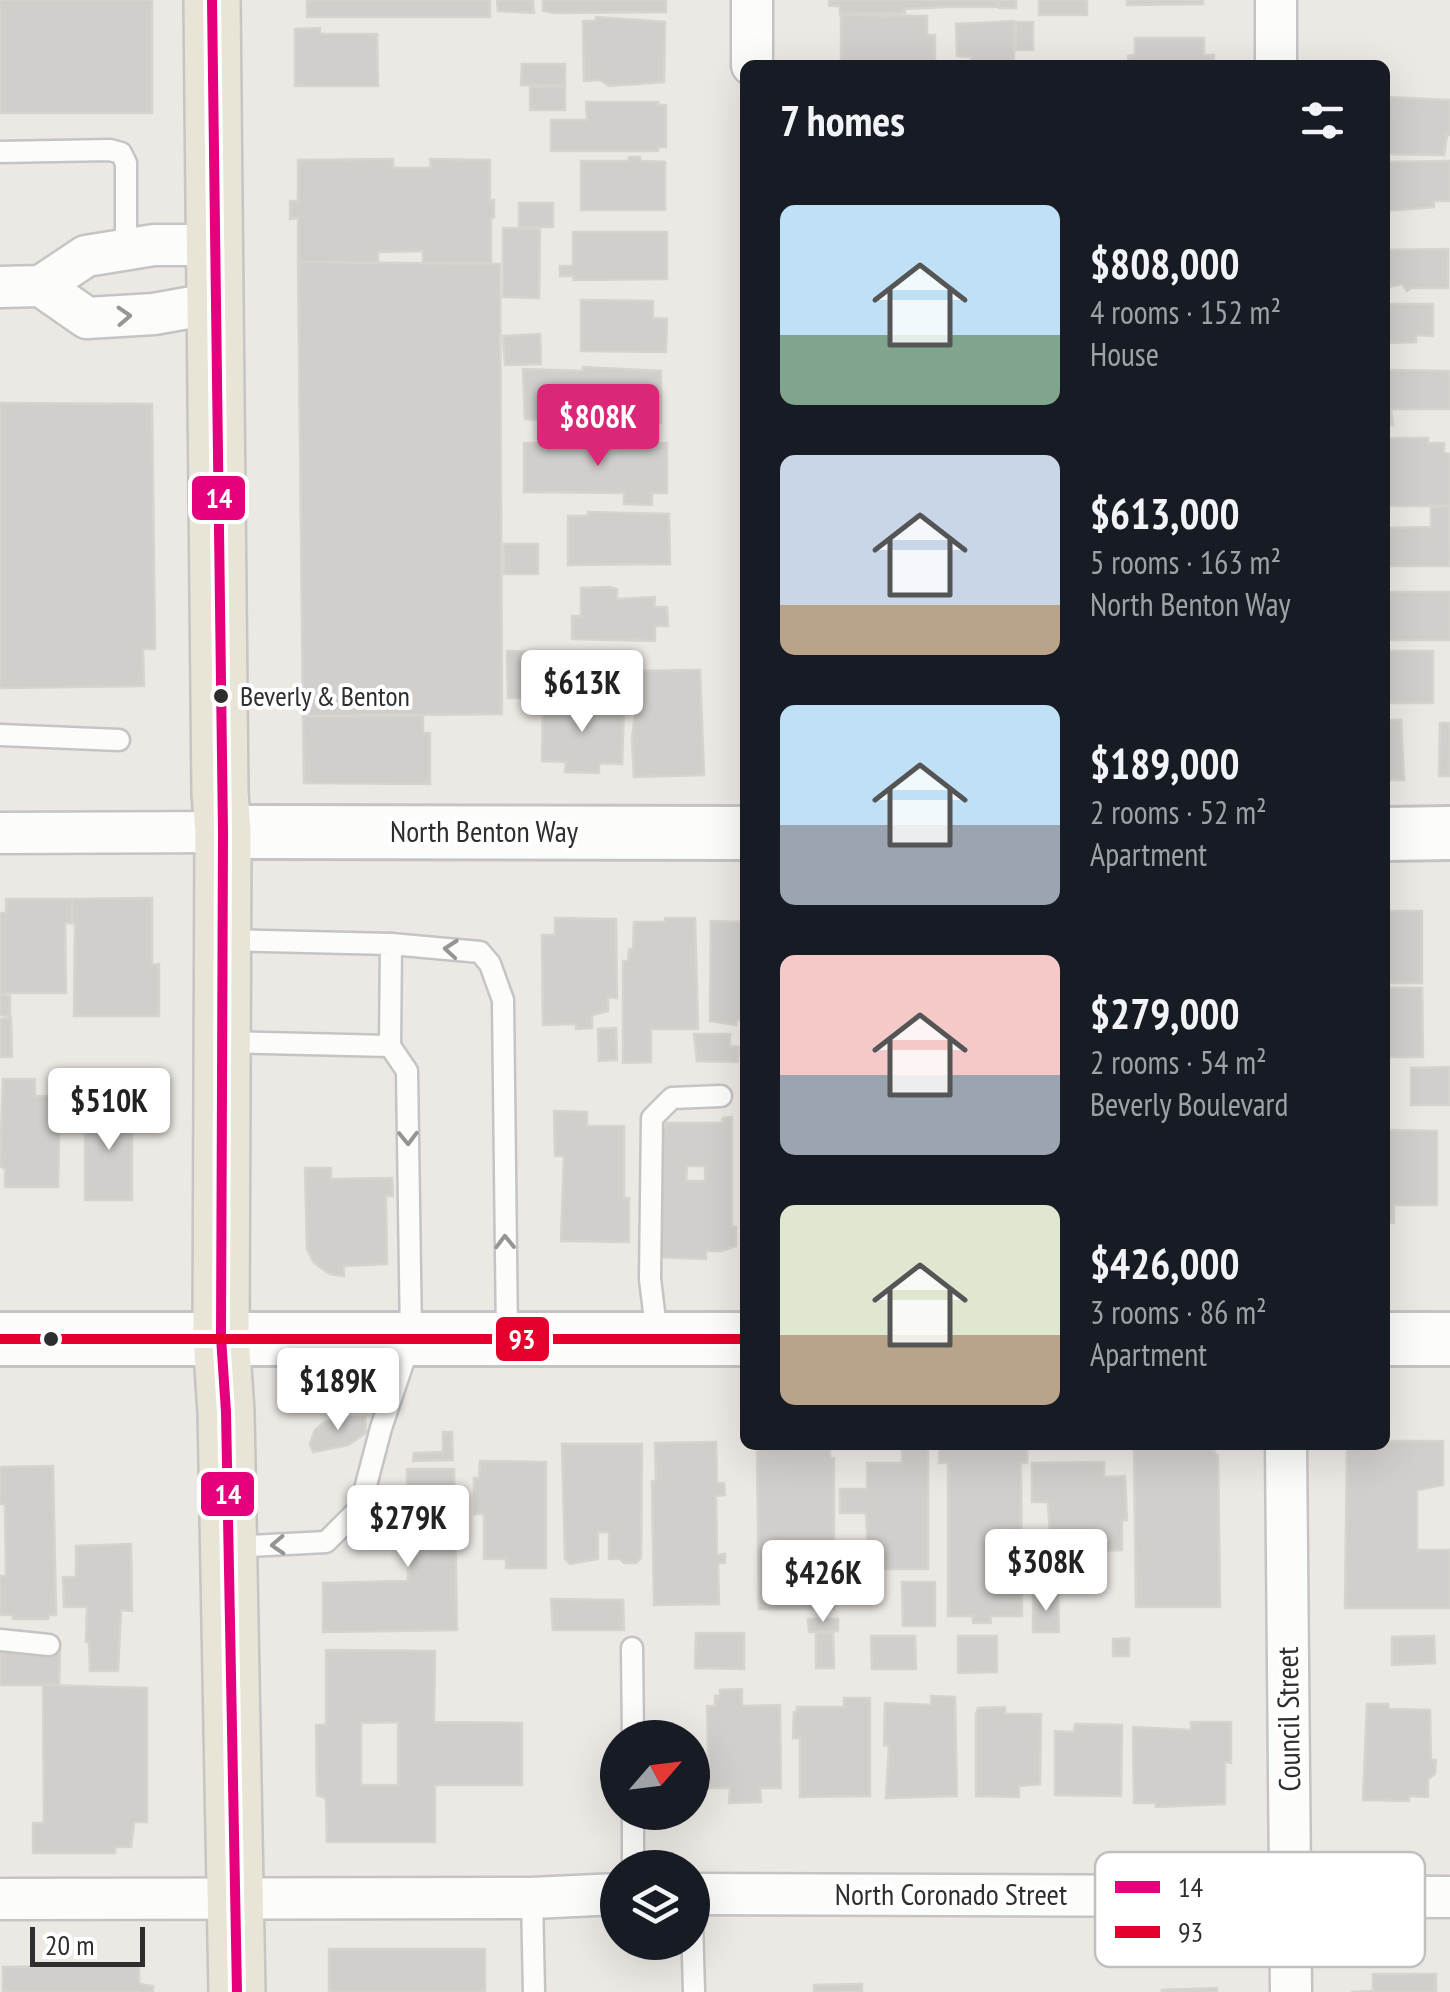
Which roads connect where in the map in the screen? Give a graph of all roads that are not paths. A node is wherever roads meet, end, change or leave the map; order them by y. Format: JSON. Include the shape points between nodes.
{"nodes":[{"id":1,"x":212,"y":0,"type":"edge"},
{"id":2,"x":752,"y":0,"type":"edge"},
{"id":3,"x":1276,"y":0,"type":"edge"},
{"id":4,"x":752,"y":60,"type":"edge"},
{"id":5,"x":1276,"y":60,"type":"edge"},
{"id":6,"x":0,"y":152,"type":"edge"},
{"id":7,"x":213,"y":245,"type":"junction"},
{"id":8,"x":126,"y":250,"type":"junction"},
{"id":9,"x":41,"y":286,"type":"junction"},
{"id":10,"x":0,"y":287,"type":"edge"},
{"id":11,"x":215,"y":303,"type":"junction"},
{"id":12,"x":0,"y":734,"type":"edge"},
{"id":13,"x":119,"y":740,"type":"dead end"},
{"id":14,"x":224,"y":832,"type":"junction"},
{"id":15,"x":0,"y":833,"type":"edge"},
{"id":16,"x":740,"y":833,"type":"edge"},
{"id":17,"x":1450,"y":833,"type":"edge"},
{"id":18,"x":1390,"y":834,"type":"edge"},
{"id":19,"x":221,"y":940,"type":"junction"},
{"id":20,"x":391,"y":944,"type":"junction"},
{"id":21,"x":222,"y":1042,"type":"junction"},
{"id":22,"x":390,"y":1046,"type":"junction"},
{"id":23,"x":721,"y":1096,"type":"dead end"},
{"id":24,"x":221,"y":1337,"type":"junction"},
{"id":25,"x":0,"y":1339,"type":"edge"},
{"id":26,"x":658,"y":1339,"type":"junction"},
{"id":27,"x":740,"y":1339,"type":"edge"},
{"id":28,"x":1390,"y":1339,"type":"edge"},
{"id":29,"x":1450,"y":1339,"type":"edge"},
{"id":30,"x":412,"y":1340,"type":"junction"},
{"id":31,"x":507,"y":1340,"type":"junction"},
{"id":32,"x":1286,"y":1450,"type":"edge"},
{"id":33,"x":228,"y":1548,"type":"junction"},
{"id":34,"x":0,"y":1640,"type":"edge"},
{"id":35,"x":49,"y":1645,"type":"dead end"},
{"id":36,"x":632,"y":1648,"type":"dead end"},
{"id":37,"x":633,"y":1720,"type":"edge"},
{"id":38,"x":1291,"y":1852,"type":"edge"},
{"id":39,"x":710,"y":1894,"type":"edge"},
{"id":40,"x":600,"y":1895,"type":"edge"},
{"id":41,"x":1095,"y":1895,"type":"edge"},
{"id":42,"x":1425,"y":1897,"type":"edge"},
{"id":43,"x":1450,"y":1897,"type":"edge"},
{"id":44,"x":532,"y":1898,"type":"junction"},
{"id":45,"x":0,"y":1899,"type":"edge"},
{"id":46,"x":234,"y":1899,"type":"junction"},
{"id":47,"x":693,"y":1960,"type":"edge"},
{"id":48,"x":237,"y":1992,"type":"edge"},
{"id":49,"x":534,"y":1992,"type":"edge"},
{"id":50,"x":694,"y":1992,"type":"edge"}],
"edges":[{"from":1,"to":7,"type":"main road"},
{"from":2,"to":4,"type":"street"},
{"from":3,"to":5,"type":"street"},
{"from":6,"to":8,"type":"lane","via":[[121,154]]},
{"from":7,"to":8,"type":"street"},
{"from":7,"to":11,"type":"main road"},
{"from":8,"to":9,"type":"street","via":[[86,256]]},
{"from":9,"to":10,"type":"street"},
{"from":9,"to":11,"type":"street","one_way":true,"via":[[87,318]]},
{"from":11,"to":14,"type":"main road"},
{"from":12,"to":13,"type":"lane"},
{"from":14,"to":15,"type":"street"},
{"from":14,"to":16,"type":"street","name":"North Benton Way"},
{"from":14,"to":19,"type":"main road"},
{"from":17,"to":18,"type":"street"},
{"from":19,"to":20,"type":"lane"},
{"from":19,"to":21,"type":"main road"},
{"from":20,"to":22,"type":"lane"},
{"from":31,"to":20,"type":"lane","one_way":true,"via":[[503,1000],[480,952]]},
{"from":21,"to":22,"type":"lane"},
{"from":21,"to":24,"type":"main road"},
{"from":22,"to":30,"type":"lane","one_way":true,"via":[[407,1071]]},
{"from":23,"to":26,"type":"lane","via":[[672,1098],[652,1118],[650,1279]]},
{"from":24,"to":25,"type":"street"},
{"from":24,"to":30,"type":"street"},
{"from":24,"to":33,"type":"main road"},
{"from":26,"to":27,"type":"street"},
{"from":26,"to":31,"type":"street"},
{"from":28,"to":29,"type":"street"},
{"from":30,"to":31,"type":"street"},
{"from":30,"to":33,"type":"lane","one_way":true,"via":[[360,1508],[326,1542]]},
{"from":32,"to":38,"type":"street","name":"Council Street"},
{"from":33,"to":46,"type":"main road"},
{"from":34,"to":35,"type":"lane"},
{"from":36,"to":37,"type":"lane"},
{"from":39,"to":41,"type":"street","name":"North Coronado Street"},
{"from":40,"to":44,"type":"street"},
{"from":42,"to":43,"type":"street","name":"North Coronado Street"},
{"from":44,"to":46,"type":"street"},
{"from":44,"to":49,"type":"lane"},
{"from":45,"to":46,"type":"street"},
{"from":46,"to":48,"type":"main road"},
{"from":47,"to":50,"type":"lane"}]}
